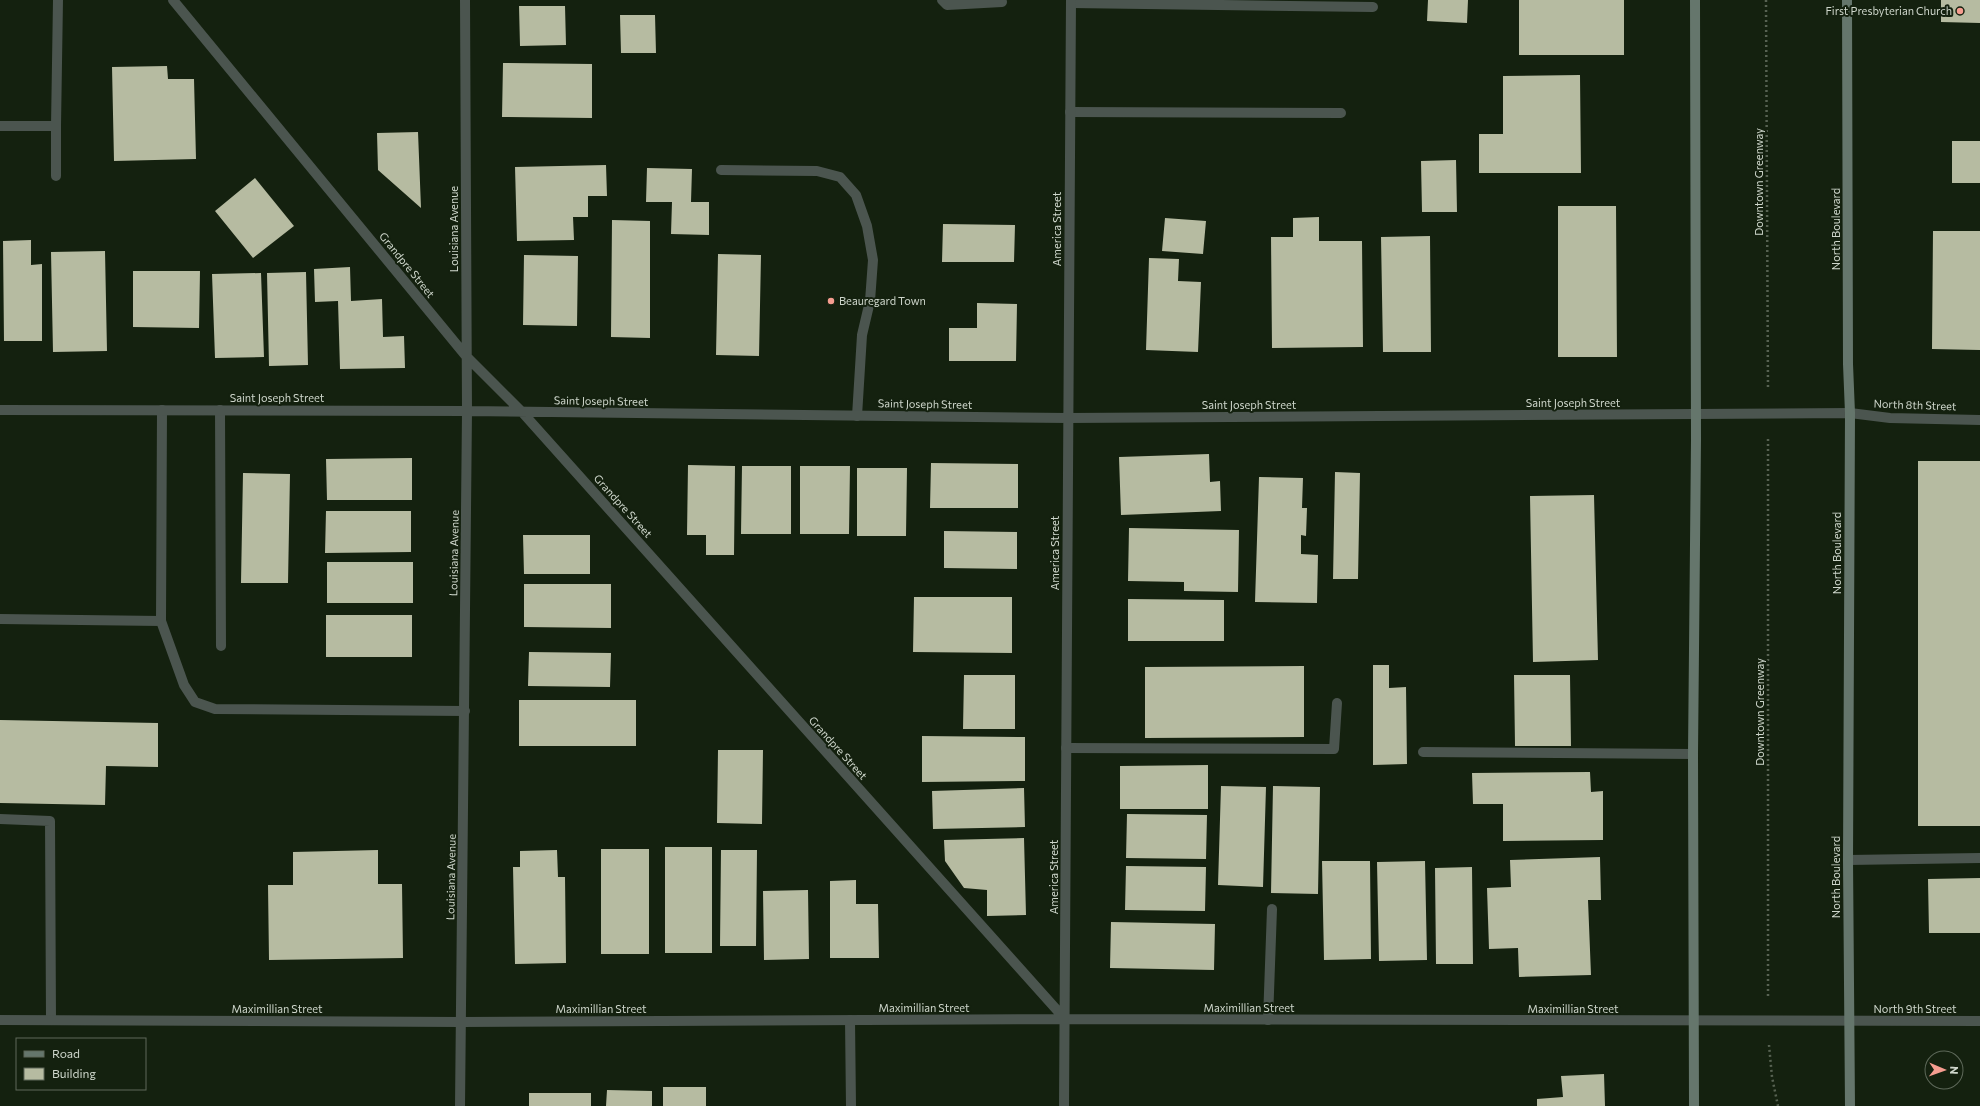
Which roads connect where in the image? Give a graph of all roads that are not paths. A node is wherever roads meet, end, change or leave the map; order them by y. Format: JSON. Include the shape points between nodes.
{"nodes":[{"id":1,"x":58,"y":0,"type":"edge"},
{"id":2,"x":173,"y":0,"type":"edge"},
{"id":3,"x":465,"y":0,"type":"edge"},
{"id":4,"x":942,"y":0,"type":"edge"},
{"id":5,"x":1695,"y":0,"type":"edge"},
{"id":6,"x":1847,"y":0,"type":"edge"},
{"id":7,"x":1002,"y":2,"type":"dead end"},
{"id":8,"x":1071,"y":2,"type":"edge"},
{"id":9,"x":1373,"y":7,"type":"dead end"},
{"id":10,"x":1070,"y":112,"type":"junction"},
{"id":11,"x":1341,"y":113,"type":"dead end"},
{"id":12,"x":0,"y":126,"type":"edge"},
{"id":13,"x":56,"y":126,"type":"junction"},
{"id":14,"x":721,"y":170,"type":"dead end"},
{"id":15,"x":56,"y":176,"type":"dead end"},
{"id":16,"x":466,"y":356,"type":"junction"},
{"id":17,"x":0,"y":410,"type":"edge"},
{"id":18,"x":162,"y":410,"type":"junction"},
{"id":19,"x":220,"y":410,"type":"junction"},
{"id":20,"x":467,"y":411,"type":"junction"},
{"id":21,"x":522,"y":412,"type":"junction"},
{"id":22,"x":1850,"y":413,"type":"junction"},
{"id":23,"x":1696,"y":414,"type":"junction"},
{"id":24,"x":857,"y":416,"type":"junction"},
{"id":25,"x":1068,"y":418,"type":"junction"},
{"id":26,"x":1980,"y":420,"type":"edge"},
{"id":27,"x":0,"y":619,"type":"edge"},
{"id":28,"x":161,"y":621,"type":"junction"},
{"id":29,"x":221,"y":646,"type":"dead end"},
{"id":30,"x":1337,"y":703,"type":"dead end"},
{"id":31,"x":465,"y":711,"type":"junction"},
{"id":32,"x":1066,"y":748,"type":"junction"},
{"id":33,"x":1423,"y":752,"type":"dead end"},
{"id":34,"x":1693,"y":754,"type":"junction"},
{"id":35,"x":0,"y":819,"type":"edge"},
{"id":36,"x":1980,"y":858,"type":"edge"},
{"id":37,"x":1848,"y":860,"type":"junction"},
{"id":38,"x":1272,"y":909,"type":"dead end"},
{"id":39,"x":1065,"y":1019,"type":"junction"},
{"id":40,"x":0,"y":1020,"type":"edge"},
{"id":41,"x":51,"y":1020,"type":"junction"},
{"id":42,"x":850,"y":1020,"type":"junction"},
{"id":43,"x":1268,"y":1020,"type":"junction"},
{"id":44,"x":1849,"y":1020,"type":"junction"},
{"id":45,"x":1694,"y":1021,"type":"junction"},
{"id":46,"x":1980,"y":1021,"type":"edge"},
{"id":47,"x":461,"y":1022,"type":"junction"},
{"id":48,"x":460,"y":1106,"type":"edge"},
{"id":49,"x":851,"y":1106,"type":"edge"},
{"id":50,"x":1064,"y":1106,"type":"edge"},
{"id":51,"x":1694,"y":1106,"type":"edge"},
{"id":52,"x":1850,"y":1106,"type":"edge"}],
"edges":[{"from":1,"to":13,"type":"street"},
{"from":2,"to":16,"type":"street","name":"Grandpre Street"},
{"from":3,"to":16,"type":"street","name":"Louisiana Avenue"},
{"from":4,"to":7,"type":"street","via":[[947,4]]},
{"from":5,"to":23,"type":"street"},
{"from":6,"to":22,"type":"street","name":"North Boulevard"},
{"from":8,"to":9,"type":"street"},
{"from":8,"to":10,"type":"street","name":"America Street"},
{"from":10,"to":11,"type":"street"},
{"from":10,"to":25,"type":"street","name":"America Street"},
{"from":12,"to":13,"type":"street"},
{"from":13,"to":15,"type":"street"},
{"from":14,"to":24,"type":"street","via":[[818,171],[840,177],[856,195],[867,226],[873,260],[870,302],[862,336]]},
{"from":16,"to":20,"type":"street","name":"Louisiana Avenue"},
{"from":16,"to":21,"type":"street","name":"Grandpre Street"},
{"from":17,"to":18,"type":"street","name":"Saint Joseph Street"},
{"from":18,"to":19,"type":"street","name":"Saint Joseph Street"},
{"from":18,"to":28,"type":"street"},
{"from":19,"to":20,"type":"street","name":"Saint Joseph Street"},
{"from":19,"to":29,"type":"street"},
{"from":20,"to":21,"type":"street","name":"Saint Joseph Street"},
{"from":20,"to":31,"type":"street","name":"Louisiana Avenue"},
{"from":21,"to":24,"type":"street","name":"Saint Joseph Street"},
{"from":21,"to":39,"type":"street","name":"Grandpre Street"},
{"from":22,"to":23,"type":"street","name":"Saint Joseph Street"},
{"from":22,"to":26,"type":"street","name":"North 8th Street","via":[[1890,418]]},
{"from":22,"to":37,"type":"street","name":"North Boulevard"},
{"from":23,"to":25,"type":"street","name":"Saint Joseph Street"},
{"from":23,"to":34,"type":"street"},
{"from":24,"to":25,"type":"street","name":"Saint Joseph Street"},
{"from":25,"to":32,"type":"street","name":"America Street"},
{"from":27,"to":28,"type":"street"},
{"from":28,"to":31,"type":"street","via":[[184,685],[195,702],[215,709]]},
{"from":30,"to":32,"type":"street","via":[[1334,749]]},
{"from":31,"to":47,"type":"street","name":"Louisiana Avenue"},
{"from":32,"to":39,"type":"street","name":"America Street"},
{"from":33,"to":34,"type":"street"},
{"from":34,"to":45,"type":"street"},
{"from":35,"to":41,"type":"street","via":[[50,821]]},
{"from":36,"to":37,"type":"street"},
{"from":37,"to":44,"type":"street","name":"North Boulevard"},
{"from":38,"to":43,"type":"street"},
{"from":39,"to":42,"type":"street","name":"Maximillian Street"},
{"from":39,"to":43,"type":"street","name":"Maximillian Street"},
{"from":39,"to":50,"type":"street","name":"America Street"},
{"from":40,"to":41,"type":"street","name":"Maximillian Street"},
{"from":41,"to":47,"type":"street","name":"Maximillian Street"},
{"from":42,"to":47,"type":"street","name":"Maximillian Street"},
{"from":42,"to":49,"type":"street"},
{"from":43,"to":45,"type":"street","name":"Maximillian Street"},
{"from":44,"to":45,"type":"street","name":"Maximillian Street"},
{"from":44,"to":46,"type":"street","name":"North 9th Street"},
{"from":44,"to":52,"type":"street","name":"North Boulevard"},
{"from":45,"to":51,"type":"street"},
{"from":47,"to":48,"type":"street","name":"Louisiana Avenue"}]}
